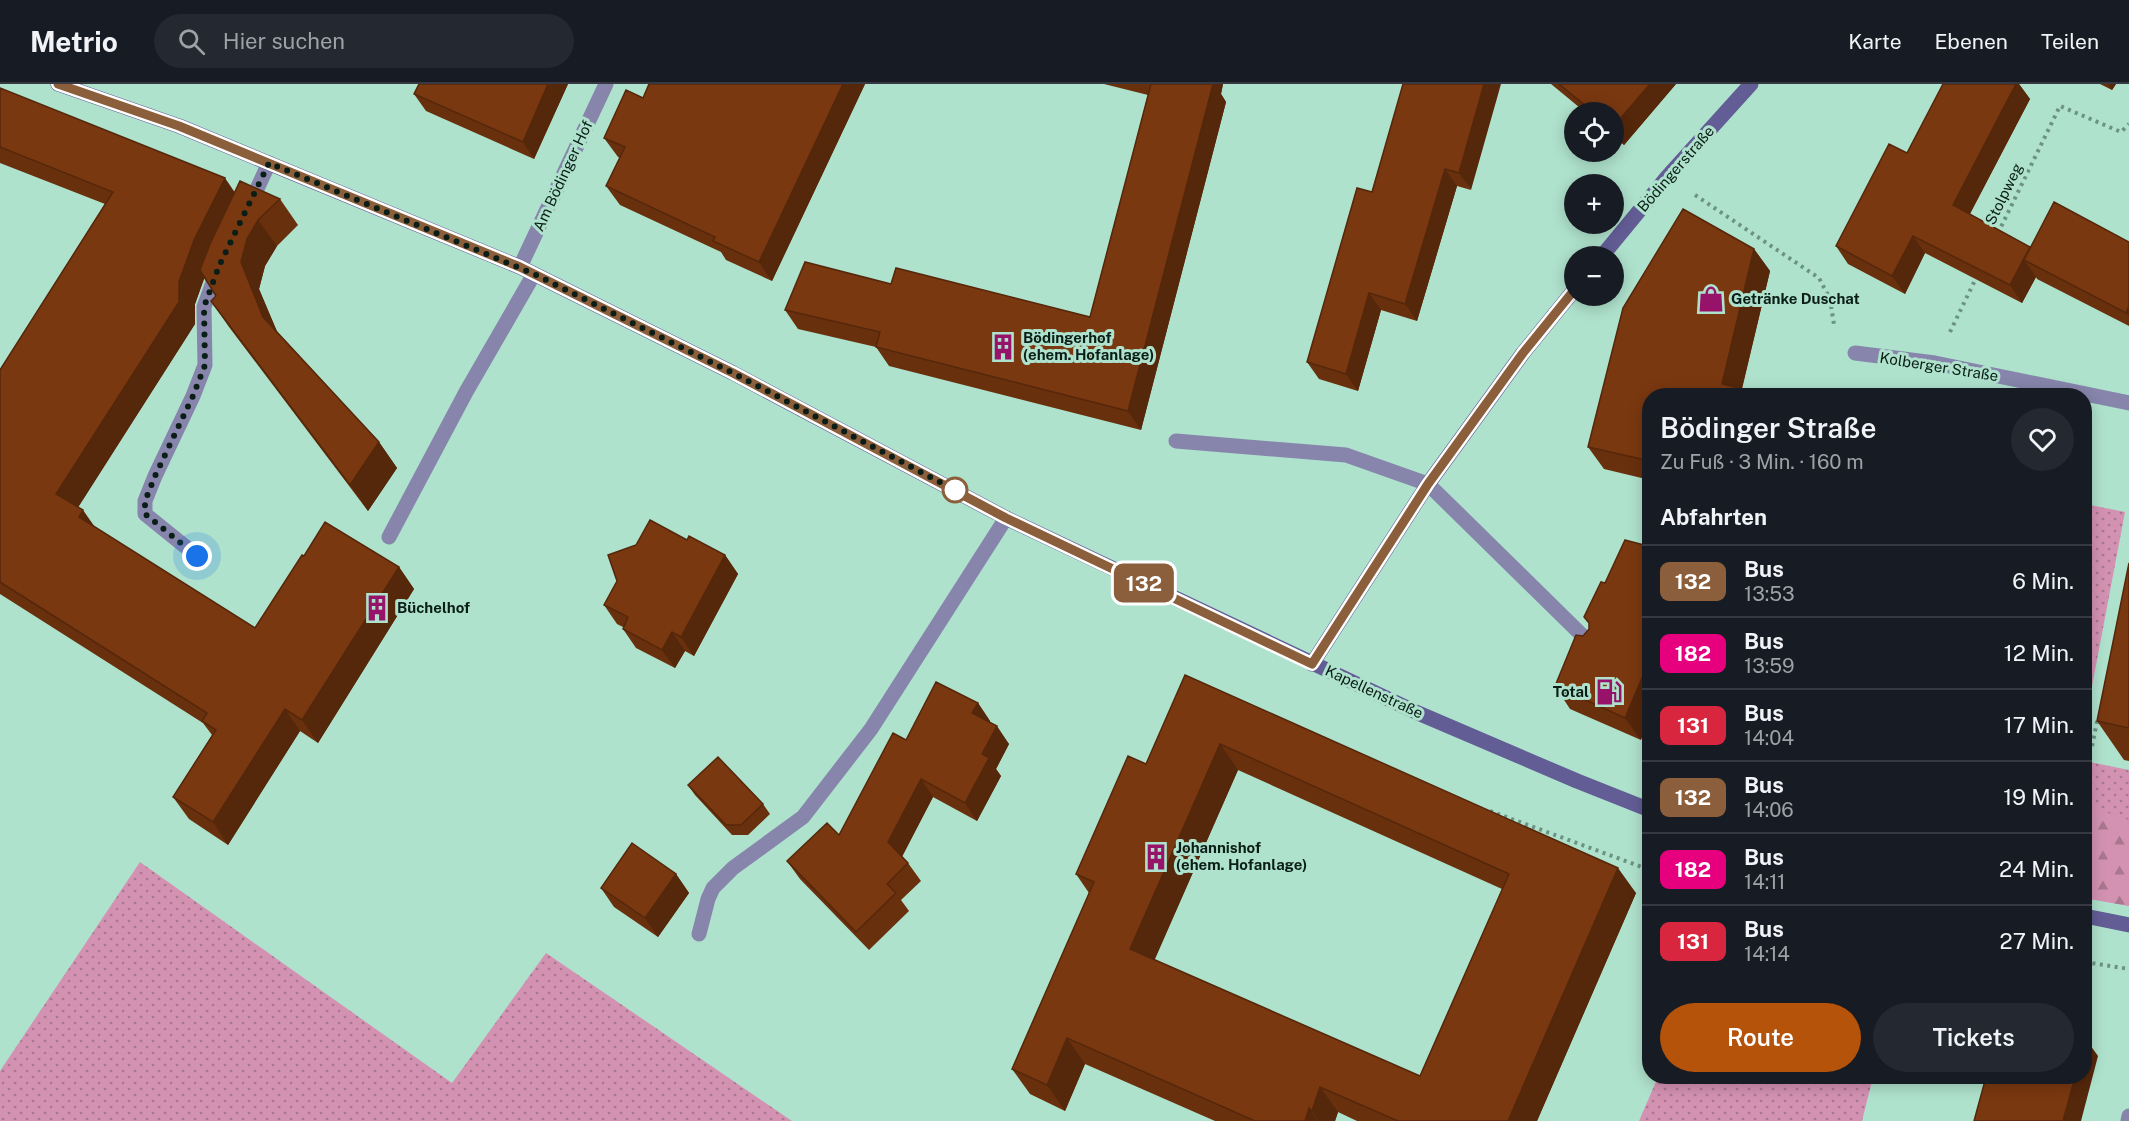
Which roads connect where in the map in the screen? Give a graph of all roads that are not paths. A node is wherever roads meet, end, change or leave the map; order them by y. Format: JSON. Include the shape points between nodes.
{"nodes":[{"id":1,"x":58,"y":84,"type":"edge"},
{"id":2,"x":606,"y":84,"type":"edge"},
{"id":3,"x":1751,"y":84,"type":"edge"},
{"id":4,"x":269,"y":163,"type":"junction"},
{"id":5,"x":240,"y":223,"type":"edge"},
{"id":6,"x":1610,"y":246,"type":"edge"},
{"id":7,"x":223,"y":258,"type":"edge"},
{"id":8,"x":527,"y":271,"type":"junction"},
{"id":9,"x":1564,"y":303,"type":"edge"},
{"id":10,"x":1855,"y":353,"type":"road end"},
{"id":11,"x":2056,"y":388,"type":"edge"},
{"id":12,"x":2092,"y":395,"type":"edge"},
{"id":13,"x":2129,"y":403,"type":"edge"},
{"id":14,"x":1176,"y":441,"type":"dead end"},
{"id":15,"x":1428,"y":484,"type":"junction"},
{"id":16,"x":1006,"y":518,"type":"junction"},
{"id":17,"x":389,"y":537,"type":"dead end"},
{"id":18,"x":197,"y":556,"type":"dead end"},
{"id":19,"x":1596,"y":649,"type":"edge"},
{"id":20,"x":1312,"y":664,"type":"junction"},
{"id":21,"x":1642,"y":807,"type":"edge"},
{"id":22,"x":2092,"y":917,"type":"edge"},
{"id":23,"x":2129,"y":925,"type":"edge"},
{"id":24,"x":699,"y":934,"type":"dead end"},
{"id":25,"x":2129,"y":1116,"type":"edge"},
{"id":26,"x":2128,"y":1121,"type":"edge"}],
"edges":[{"from":1,"to":4,"type":"main road","name":"Kapellenstraße"},
{"from":2,"to":8,"type":"street","name":"Am Bödinger Hof"},
{"from":3,"to":6,"type":"main road","name":"Bödingerstraße"},
{"from":4,"to":5,"type":"street"},
{"from":4,"to":8,"type":"main road","name":"Kapellenstraße"},
{"from":7,"to":18,"type":"street","via":[[204,307],[205,365],[145,501],[145,514]]},
{"from":8,"to":16,"type":"main road","name":"Kapellenstraße","via":[[733,373]]},
{"from":8,"to":17,"type":"street","name":"Am Bödinger Hof"},
{"from":9,"to":15,"type":"main road"},
{"from":10,"to":11,"type":"street","name":"Kolberger Straße","via":[[1935,363]]},
{"from":12,"to":13,"type":"street","name":"Kolberger Straße"},
{"from":14,"to":15,"type":"street","via":[[1346,455]]},
{"from":15,"to":19,"type":"street"},
{"from":15,"to":20,"type":"main road"},
{"from":16,"to":20,"type":"main road","name":"Kapellenstraße"},
{"from":16,"to":24,"type":"street","via":[[871,729],[802,817],[733,868],[713,888]]},
{"from":20,"to":21,"type":"main road","name":"Kapellenstraße"},
{"from":22,"to":23,"type":"main road"},
{"from":25,"to":26,"type":"street"}]}
